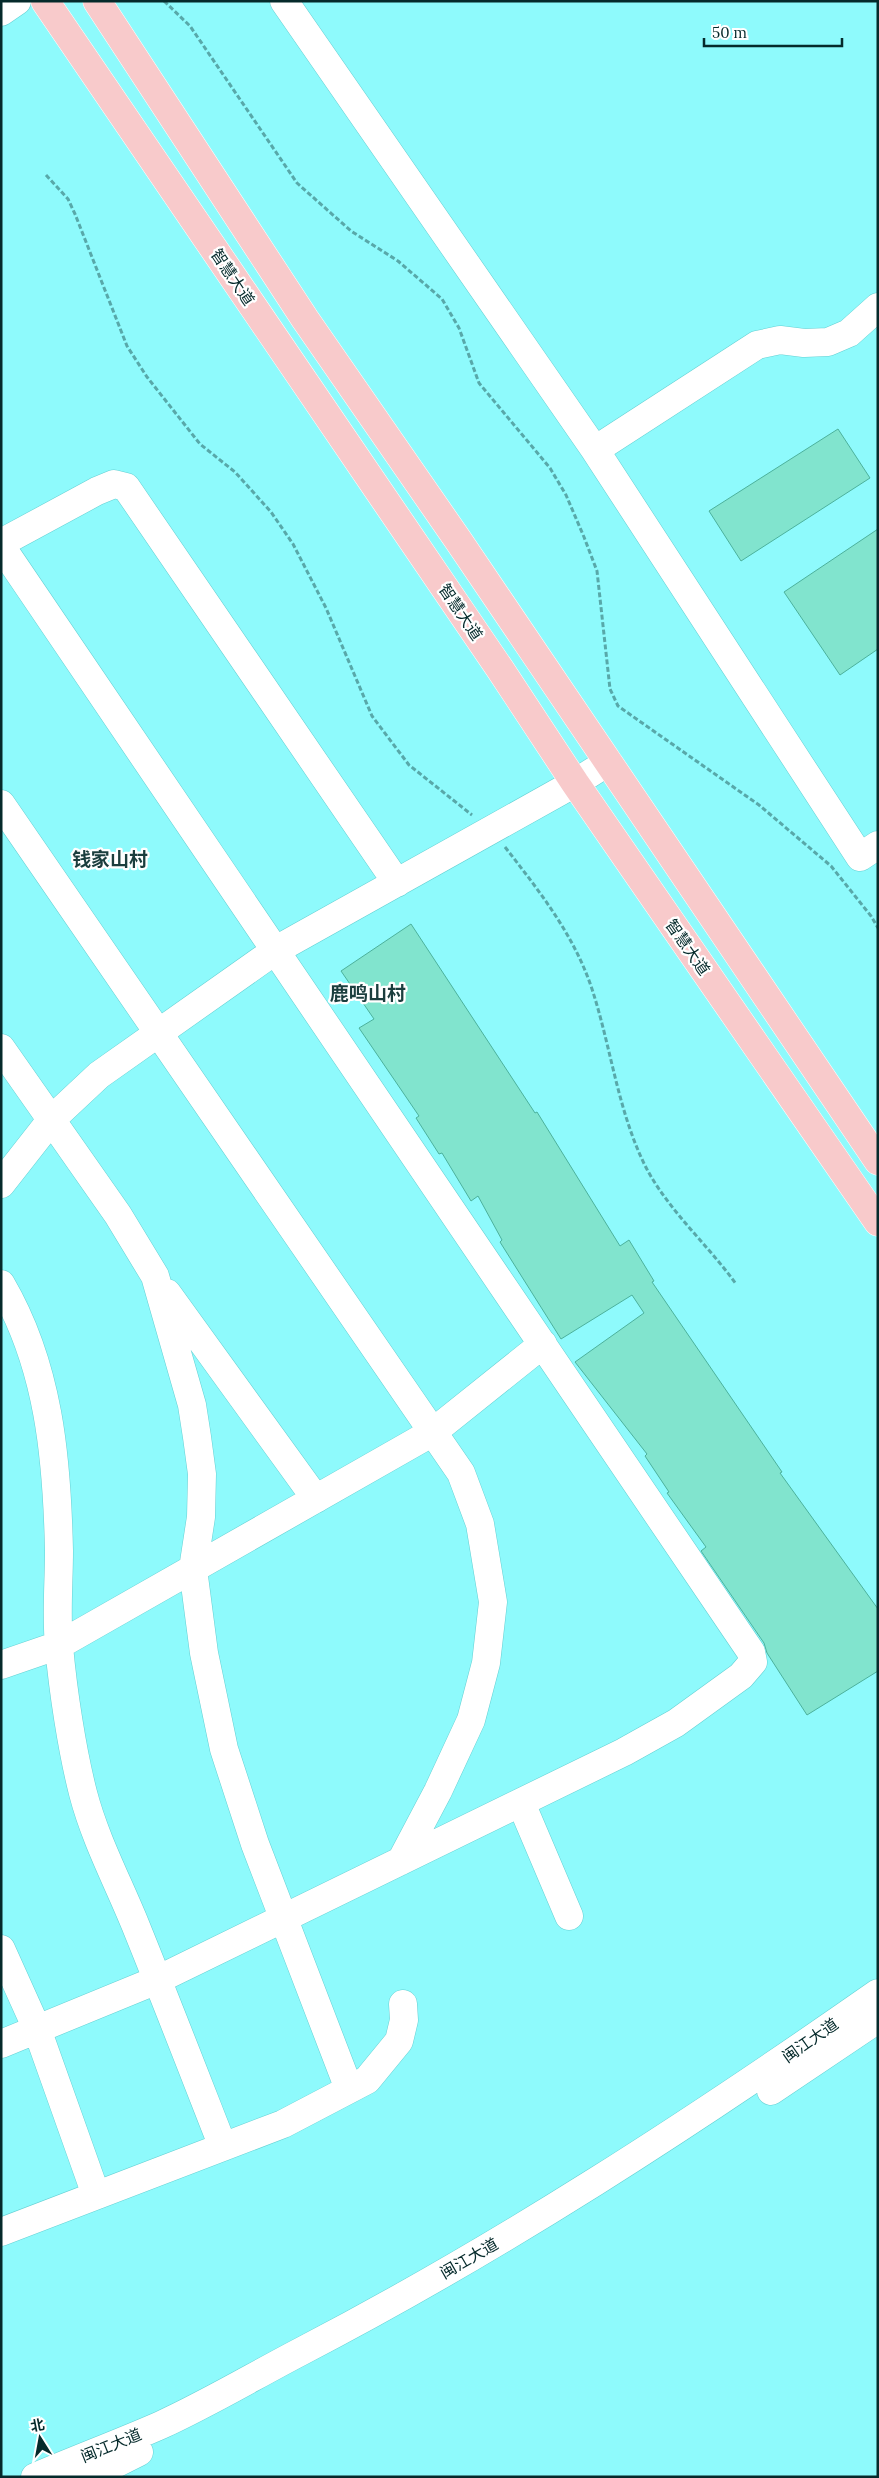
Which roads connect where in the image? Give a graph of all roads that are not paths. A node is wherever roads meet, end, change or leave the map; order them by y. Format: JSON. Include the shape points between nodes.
{"nodes":[{"id":1,"x":18,"y":1,"type":"edge"},
{"id":2,"x":45,"y":1,"type":"edge"},
{"id":3,"x":97,"y":1,"type":"edge"},
{"id":4,"x":284,"y":1,"type":"edge"},
{"id":5,"x":1,"y":12,"type":"edge"},
{"id":6,"x":878,"y":308,"type":"edge"},
{"id":7,"x":595,"y":450,"type":"junction"},
{"id":8,"x":1,"y":544,"type":"edge"},
{"id":9,"x":608,"y":762,"type":"junction"},
{"id":10,"x":575,"y":783,"type":"junction"},
{"id":11,"x":1,"y":804,"type":"edge"},
{"id":12,"x":869,"y":851,"type":"edge"},
{"id":13,"x":396,"y":883,"type":"junction"},
{"id":14,"x":276,"y":950,"type":"junction"},
{"id":15,"x":158,"y":1033,"type":"junction"},
{"id":16,"x":1,"y":1048,"type":"edge"},
{"id":17,"x":52,"y":1119,"type":"junction"},
{"id":18,"x":878,"y":1161,"type":"edge"},
{"id":19,"x":1,"y":1184,"type":"edge"},
{"id":20,"x":878,"y":1222,"type":"edge"},
{"id":21,"x":155,"y":1276,"type":"junction"},
{"id":22,"x":1,"y":1284,"type":"edge"},
{"id":23,"x":543,"y":1344,"type":"junction"},
{"id":24,"x":433,"y":1432,"type":"junction"},
{"id":25,"x":316,"y":1499,"type":"junction"},
{"id":26,"x":194,"y":1569,"type":"junction"},
{"id":27,"x":59,"y":1646,"type":"junction"},
{"id":28,"x":1,"y":1665,"type":"edge"},
{"id":29,"x":521,"y":1803,"type":"junction"},
{"id":30,"x":401,"y":1861,"type":"junction"},
{"id":31,"x":569,"y":1916,"type":"dead end"},
{"id":32,"x":284,"y":1918,"type":"junction"},
{"id":33,"x":1,"y":1949,"type":"edge"},
{"id":34,"x":157,"y":1980,"type":"junction"},
{"id":35,"x":878,"y":1993,"type":"edge"},
{"id":36,"x":403,"y":2004,"type":"dead end"},
{"id":37,"x":878,"y":2019,"type":"edge"},
{"id":38,"x":37,"y":2029,"type":"junction"},
{"id":39,"x":1,"y":2044,"type":"edge"},
{"id":40,"x":349,"y":2089,"type":"junction"},
{"id":41,"x":223,"y":2147,"type":"junction"},
{"id":42,"x":96,"y":2195,"type":"junction"},
{"id":43,"x":1,"y":2232,"type":"edge"},
{"id":44,"x":35,"y":2477,"type":"edge"},
{"id":45,"x":89,"y":2477,"type":"edge"}],
"edges":[{"from":1,"to":5,"type":"street"},
{"from":2,"to":10,"type":"main road","name":"智慧大道"},
{"from":3,"to":9,"type":"main road","via":[[305,319]]},
{"from":4,"to":7,"type":"street"},
{"from":6,"to":7,"type":"street","via":[[849,333],[828,342],[780,340],[757,345]]},
{"from":7,"to":12,"type":"street"},
{"from":8,"to":13,"type":"street","via":[[97,491],[114,484],[126,487]]},
{"from":8,"to":14,"type":"street"},
{"from":9,"to":10,"type":"street"},
{"from":9,"to":18,"type":"main road"},
{"from":10,"to":13,"type":"street"},
{"from":10,"to":20,"type":"main road","name":"智慧大道"},
{"from":11,"to":15,"type":"street"},
{"from":13,"to":14,"type":"street"},
{"from":14,"to":15,"type":"street"},
{"from":14,"to":23,"type":"street"},
{"from":15,"to":17,"type":"street","via":[[98,1075]]},
{"from":15,"to":24,"type":"street"},
{"from":16,"to":17,"type":"street"},
{"from":17,"to":19,"type":"street"},
{"from":17,"to":21,"type":"street","via":[[118,1215]]},
{"from":21,"to":25,"type":"street"},
{"from":21,"to":26,"type":"street","via":[[198,1437],[202,1474],[201,1518]]},
{"from":22,"to":27,"type":"street","via":[[38,1365],[49,1410],[59,1550]]},
{"from":23,"to":24,"type":"street"},
{"from":23,"to":29,"type":"street","via":[[751,1652],[754,1662],[676,1723]]},
{"from":24,"to":25,"type":"street"},
{"from":24,"to":30,"type":"street","via":[[461,1473],[480,1524],[494,1602],[486,1663],[471,1720]]},
{"from":25,"to":26,"type":"street"},
{"from":26,"to":27,"type":"street"},
{"from":26,"to":32,"type":"street","via":[[204,1653],[224,1749],[240,1802]]},
{"from":27,"to":28,"type":"street"},
{"from":27,"to":34,"type":"street","via":[[83,1794],[111,1874]]},
{"from":29,"to":30,"type":"street"},
{"from":29,"to":31,"type":"street"},
{"from":30,"to":32,"type":"street"},
{"from":32,"to":34,"type":"street"},
{"from":32,"to":40,"type":"street"},
{"from":33,"to":38,"type":"street"},
{"from":34,"to":38,"type":"street"},
{"from":34,"to":41,"type":"street"},
{"from":35,"to":44,"type":"street","name":"闽江大道","via":[[621,2168],[465,2261],[163,2424]]},
{"from":36,"to":40,"type":"street","via":[[404,2020],[399,2041],[367,2080]]},
{"from":37,"to":45,"type":"street","name":"闽江大道","via":[[705,2134],[424,2304]]},
{"from":38,"to":39,"type":"street"},
{"from":38,"to":42,"type":"street"},
{"from":40,"to":41,"type":"street","via":[[283,2124]]},
{"from":41,"to":42,"type":"street"},
{"from":42,"to":43,"type":"street"}]}
